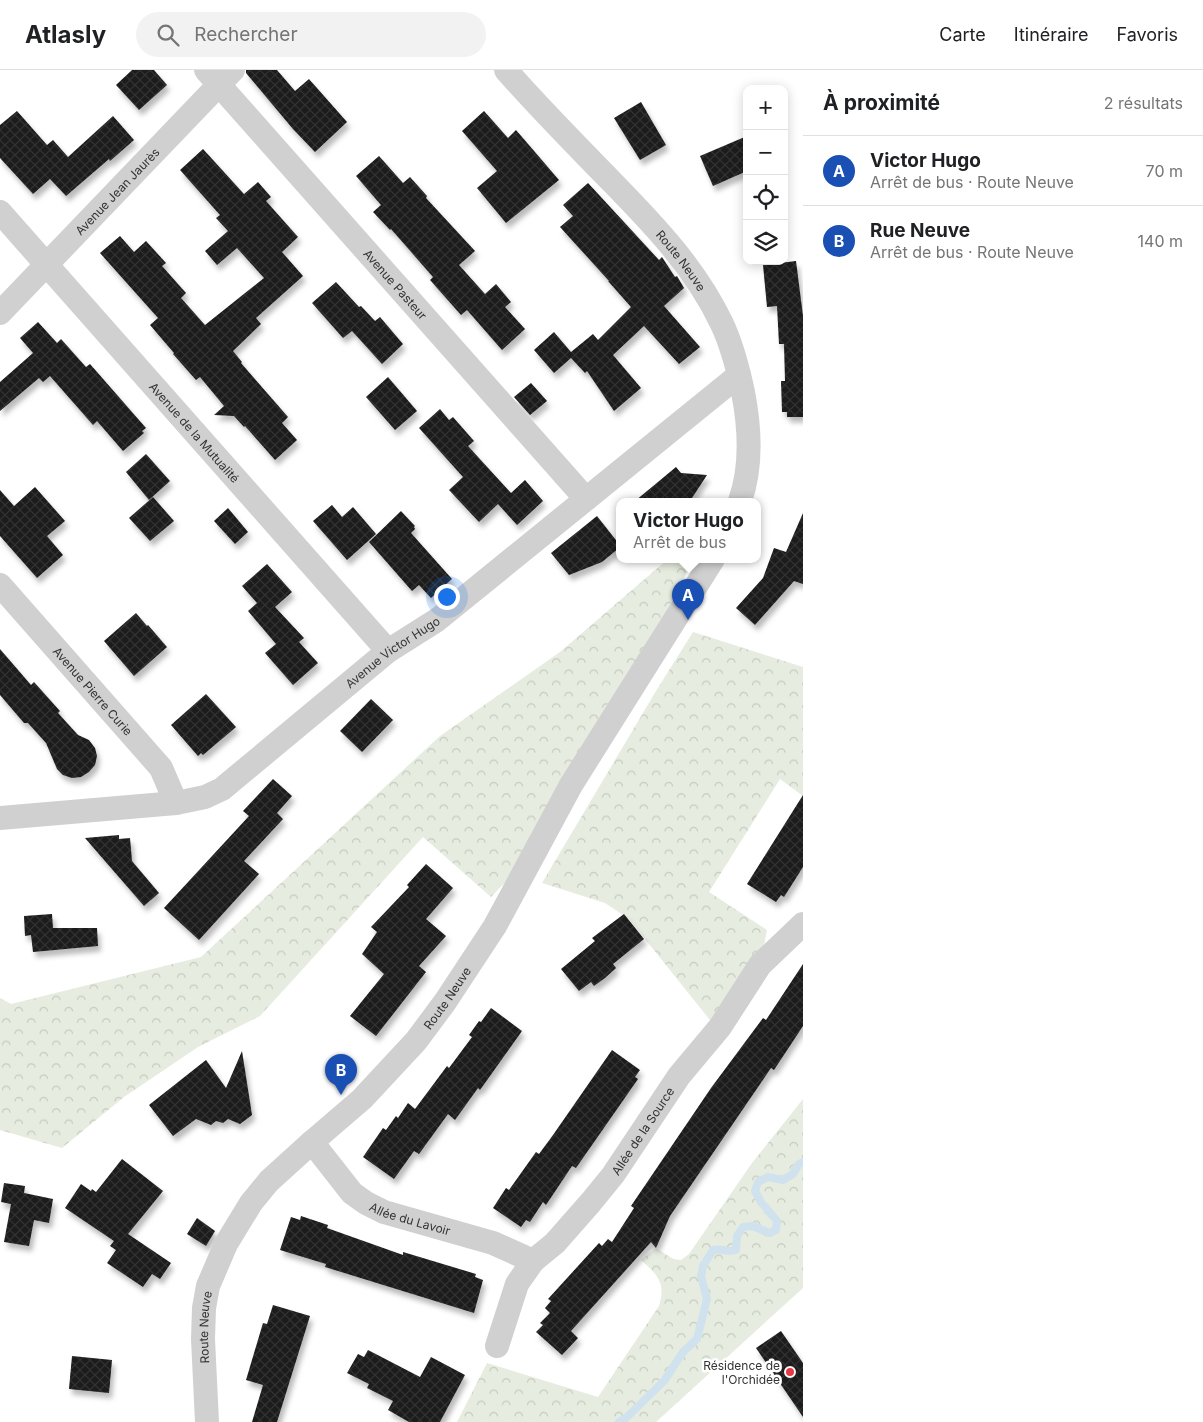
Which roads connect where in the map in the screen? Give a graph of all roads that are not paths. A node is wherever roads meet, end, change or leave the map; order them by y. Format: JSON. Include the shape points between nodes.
{"nodes":[{"id":1,"x":506,"y":70,"type":"edge"},
{"id":2,"x":219,"y":75,"type":"edge"},
{"id":3,"x":0,"y":212,"type":"edge"},
{"id":4,"x":46,"y":264,"type":"junction"},
{"id":5,"x":0,"y":313,"type":"edge"},
{"id":6,"x":739,"y":374,"type":"junction"},
{"id":7,"x":741,"y":498,"type":"edge"},
{"id":8,"x":586,"y":499,"type":"junction"},
{"id":9,"x":711,"y":563,"type":"edge"},
{"id":10,"x":0,"y":585,"type":"edge"},
{"id":11,"x":388,"y":651,"type":"junction"},
{"id":12,"x":176,"y":803,"type":"junction"},
{"id":13,"x":0,"y":818,"type":"edge"},
{"id":14,"x":803,"y":924,"type":"edge"},
{"id":15,"x":312,"y":1142,"type":"junction"},
{"id":16,"x":533,"y":1260,"type":"junction"},
{"id":17,"x":497,"y":1346,"type":"dead end"},
{"id":18,"x":207,"y":1422,"type":"edge"}],
"edges":[{"from":1,"to":6,"type":"street","name":"Route Neuve","via":[[667,240],[688,267],[722,325]]},
{"from":2,"to":4,"type":"street","name":"Avenue Jean Jaurès"},
{"from":2,"to":8,"type":"street","name":"Avenue Pasteur"},
{"from":3,"to":4,"type":"street","name":"Avenue de la Mutualité"},
{"from":4,"to":5,"type":"street","name":"Avenue Jean Jaurès"},
{"from":4,"to":11,"type":"street","name":"Avenue de la Mutualité"},
{"from":6,"to":7,"type":"street","name":"Route Neuve","via":[[749,434]]},
{"from":6,"to":8,"type":"street","name":"Avenue Victor Hugo"},
{"from":8,"to":11,"type":"street","name":"Avenue Victor Hugo","via":[[437,620]]},
{"from":9,"to":15,"type":"street","name":"Route Neuve","via":[[571,785],[495,926],[450,994],[416,1041],[388,1072]]},
{"from":10,"to":12,"type":"street","name":"Avenue Pierre Curie","via":[[161,768]]},
{"from":11,"to":12,"type":"street","name":"Avenue Victor Hugo","via":[[222,789],[205,797]]},
{"from":12,"to":13,"type":"street","name":"Avenue Victor Hugo"},
{"from":14,"to":16,"type":"street","name":"Allée de la Source","via":[[760,965],[720,1027],[679,1076],[591,1202],[555,1243]]},
{"from":15,"to":16,"type":"street","name":"Allée du Lavoir","via":[[352,1193],[366,1204],[493,1243]]},
{"from":15,"to":18,"type":"street","name":"Route Neuve","via":[[251,1203],[226,1244],[208,1286],[203,1339]]},
{"from":16,"to":17,"type":"street","name":"Allée de la Source","via":[[517,1284]]}]}
